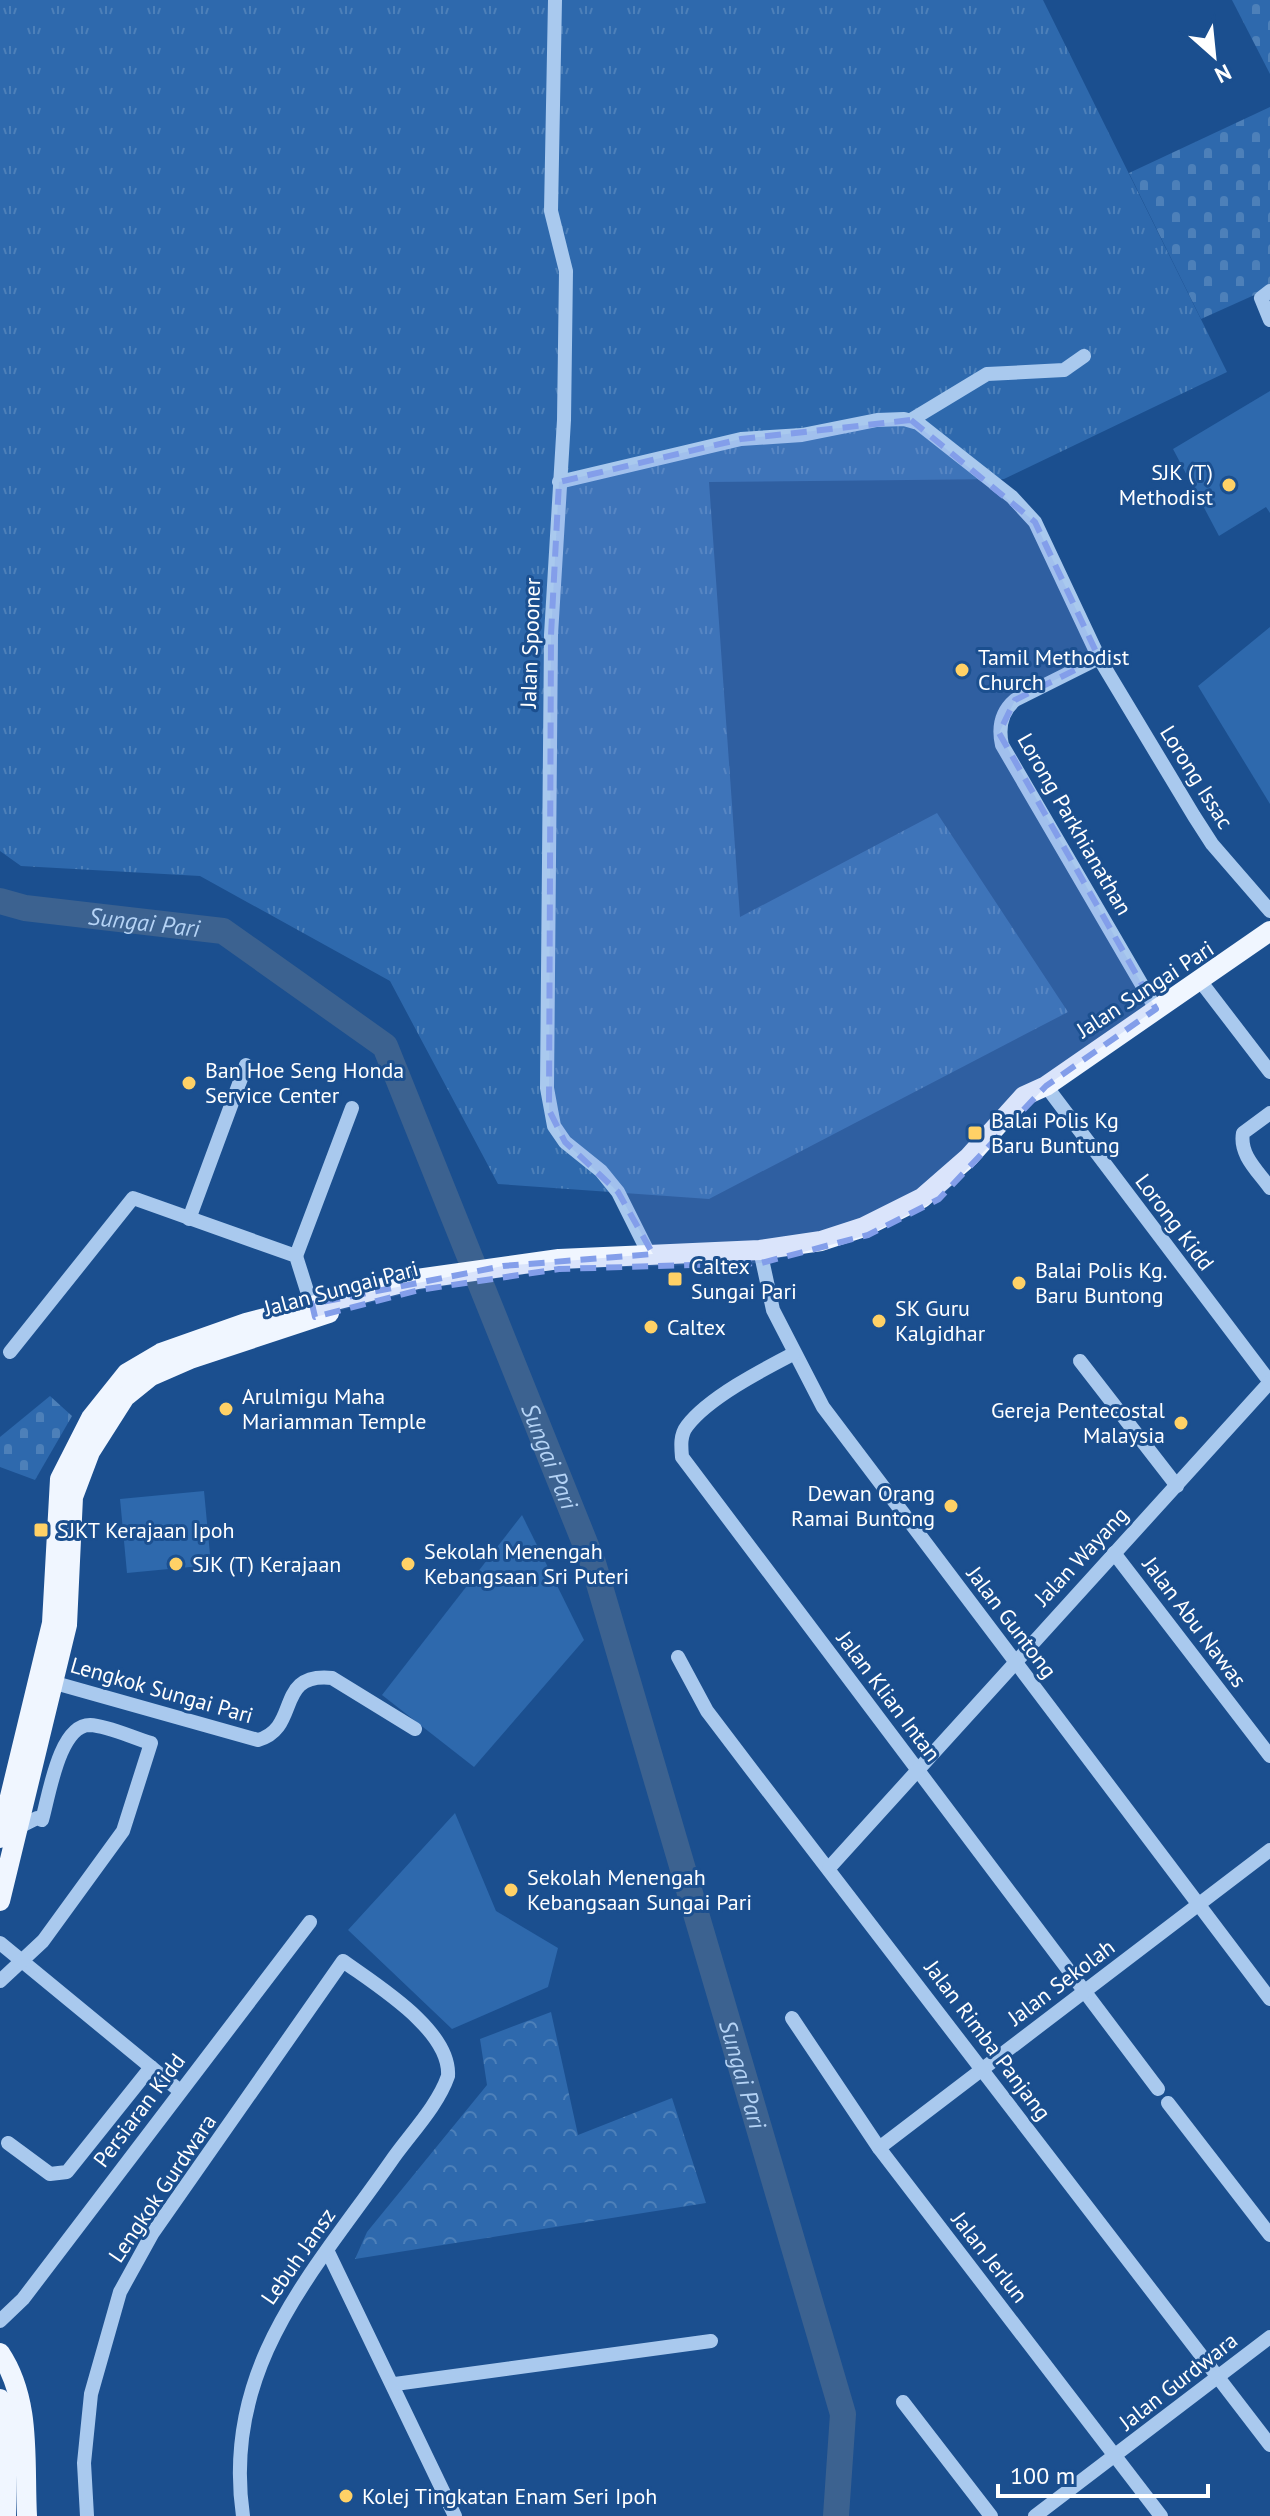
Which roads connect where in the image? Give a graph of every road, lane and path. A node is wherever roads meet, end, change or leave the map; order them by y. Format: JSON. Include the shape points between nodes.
{"nodes":[{"id":1,"x":555,"y":0,"type":"edge"},
{"id":2,"x":1265,"y":295,"type":"edge"},
{"id":3,"x":1270,"y":320,"type":"edge"},
{"id":4,"x":1084,"y":356,"type":"dead end"},
{"id":5,"x":911,"y":420,"type":"junction"},
{"id":6,"x":559,"y":482,"type":"junction"},
{"id":7,"x":1099,"y":658,"type":"junction"},
{"id":8,"x":1270,"y":911,"type":"edge"},
{"id":9,"x":1270,"y":931,"type":"edge"},
{"id":10,"x":1201,"y":982,"type":"junction"},
{"id":11,"x":1156,"y":1009,"type":"junction"},
{"id":12,"x":1270,"y":1045,"type":"edge"},
{"id":13,"x":1256,"y":1054,"type":"junction"},
{"id":14,"x":246,"y":1065,"type":"dead end"},
{"id":15,"x":1270,"y":1072,"type":"edge"},
{"id":16,"x":1046,"y":1086,"type":"junction"},
{"id":17,"x":352,"y":1108,"type":"dead end"},
{"id":18,"x":1270,"y":1113,"type":"edge"},
{"id":19,"x":1270,"y":1188,"type":"edge"},
{"id":20,"x":189,"y":1219,"type":"junction"},
{"id":21,"x":649,"y":1254,"type":"junction"},
{"id":22,"x":296,"y":1256,"type":"junction"},
{"id":23,"x":761,"y":1256,"type":"junction"},
{"id":24,"x":559,"y":1264,"type":"junction"},
{"id":25,"x":313,"y":1310,"type":"junction"},
{"id":26,"x":10,"y":1352,"type":"dead end"},
{"id":27,"x":793,"y":1354,"type":"junction"},
{"id":28,"x":1080,"y":1361,"type":"dead end"},
{"id":29,"x":1270,"y":1382,"type":"edge"},
{"id":30,"x":1177,"y":1486,"type":"junction"},
{"id":31,"x":1114,"y":1553,"type":"junction"},
{"id":32,"x":678,"y":1657,"type":"dead end"},
{"id":33,"x":1014,"y":1661,"type":"junction"},
{"id":34,"x":47,"y":1680,"type":"junction"},
{"id":35,"x":415,"y":1729,"type":"dead end"},
{"id":36,"x":42,"y":1732,"type":"junction"},
{"id":37,"x":65,"y":1740,"type":"junction"},
{"id":38,"x":1270,"y":1756,"type":"edge"},
{"id":39,"x":918,"y":1770,"type":"junction"},
{"id":40,"x":19,"y":1827,"type":"junction"},
{"id":41,"x":0,"y":1838,"type":"edge"},
{"id":42,"x":1270,"y":1850,"type":"edge"},
{"id":43,"x":829,"y":1868,"type":"junction"},
{"id":44,"x":0,"y":1901,"type":"edge"},
{"id":45,"x":1199,"y":1905,"type":"junction"},
{"id":46,"x":310,"y":1922,"type":"dead end"},
{"id":47,"x":0,"y":1943,"type":"edge"},
{"id":48,"x":22,"y":1960,"type":"junction"},
{"id":49,"x":343,"y":1961,"type":"joint"},
{"id":50,"x":0,"y":1981,"type":"edge"},
{"id":51,"x":1084,"y":1993,"type":"junction"},
{"id":52,"x":1270,"y":1999,"type":"edge"},
{"id":53,"x":792,"y":2018,"type":"dead end"},
{"id":54,"x":151,"y":2067,"type":"junction"},
{"id":55,"x":983,"y":2069,"type":"junction"},
{"id":56,"x":1158,"y":2089,"type":"dead end"},
{"id":57,"x":180,"y":2091,"type":"junction"},
{"id":58,"x":1168,"y":2103,"type":"dead end"},
{"id":59,"x":8,"y":2143,"type":"dead end"},
{"id":60,"x":879,"y":2148,"type":"junction"},
{"id":61,"x":1270,"y":2235,"type":"edge"},
{"id":62,"x":328,"y":2252,"type":"junction"},
{"id":63,"x":0,"y":2321,"type":"edge"},
{"id":64,"x":1270,"y":2337,"type":"edge"},
{"id":65,"x":711,"y":2341,"type":"dead end"},
{"id":66,"x":0,"y":2353,"type":"edge"},
{"id":67,"x":1216,"y":2378,"type":"junction"},
{"id":68,"x":395,"y":2384,"type":"junction"},
{"id":69,"x":0,"y":2399,"type":"edge"},
{"id":70,"x":903,"y":2402,"type":"dead end"},
{"id":71,"x":1270,"y":2445,"type":"edge"},
{"id":72,"x":1115,"y":2457,"type":"junction"},
{"id":73,"x":6,"y":2516,"type":"edge"},
{"id":74,"x":27,"y":2516,"type":"edge"},
{"id":75,"x":87,"y":2516,"type":"edge"},
{"id":76,"x":243,"y":2516,"type":"edge"},
{"id":77,"x":455,"y":2516,"type":"edge"},
{"id":78,"x":991,"y":2516,"type":"edge"},
{"id":79,"x":1035,"y":2516,"type":"edge"},
{"id":80,"x":1161,"y":2516,"type":"edge"}],
"edges":[{"from":1,"to":6,"type":"street","name":"Jalan Spooner","via":[[551,211],[566,271]]},
{"from":2,"to":3,"type":"street"},
{"from":4,"to":5,"type":"street","via":[[1064,370],[987,374]]},
{"from":5,"to":6,"type":"street","via":[[741,439]]},
{"from":5,"to":7,"type":"street","name":"Lorong Issac","via":[[961,454],[1035,522]]},
{"from":6,"to":21,"type":"street","name":"Jalan Spooner","via":[[551,635],[549,1110],[565,1142],[618,1192]]},
{"from":7,"to":8,"type":"street","name":"Lorong Issac","via":[[1212,844]]},
{"from":7,"to":11,"type":"street","name":"Lorong Parkhianathan","via":[[1015,700],[1006,708],[999,733]]},
{"from":9,"to":10,"type":"main road","name":"Jalan Sungai Pari"},
{"from":10,"to":11,"type":"main road","name":"Jalan Sungai Pari"},
{"from":10,"to":13,"type":"street"},
{"from":11,"to":16,"type":"main road","name":"Jalan Sungai Pari"},
{"from":12,"to":13,"type":"street"},
{"from":13,"to":15,"type":"street"},
{"from":14,"to":20,"type":"street"},
{"from":16,"to":23,"type":"main road","name":"Jalan Sungai Pari","via":[[1042,1097],[1011,1121],[939,1199],[918,1213],[868,1235]]},
{"from":16,"to":29,"type":"street","name":"Lorong Kidd"},
{"from":17,"to":22,"type":"street"},
{"from":18,"to":19,"type":"street","via":[[1243,1133],[1241,1143]]},
{"from":20,"to":22,"type":"street"},
{"from":20,"to":26,"type":"street","via":[[133,1198]]},
{"from":21,"to":23,"type":"main road","name":"Jalan Sungai Pari"},
{"from":21,"to":24,"type":"main road","name":"Jalan Sungai Pari"},
{"from":22,"to":25,"type":"street"},
{"from":23,"to":24,"type":"main road","name":"Jalan Sungai Pari"},
{"from":23,"to":27,"type":"street","name":"Jalan Guntong","via":[[773,1310]]},
{"from":24,"to":25,"type":"main road","name":"Jalan Sungai Pari","via":[[418,1284]]},
{"from":25,"to":34,"type":"main road","name":"Jalan Sungai Pari","via":[[168,1368],[125,1397],[77,1481]]},
{"from":27,"to":33,"type":"street","name":"Jalan Guntong","via":[[823,1407]]},
{"from":27,"to":39,"type":"street","name":"Jalan Klian Intan","via":[[687,1426],[682,1457]]},
{"from":28,"to":30,"type":"street"},
{"from":29,"to":30,"type":"street","name":"Jalan Wayang"},
{"from":30,"to":31,"type":"street","name":"Jalan Wayang"},
{"from":31,"to":33,"type":"street","name":"Jalan Wayang"},
{"from":31,"to":38,"type":"street","name":"Jalan Abu Nawas"},
{"from":32,"to":43,"type":"street","name":"Jalan Rimba Panjang","via":[[707,1711]]},
{"from":33,"to":39,"type":"street","name":"Jalan Wayang"},
{"from":33,"to":45,"type":"street","name":"Jalan Guntong"},
{"from":34,"to":35,"type":"street","name":"Lengkok Sungai Pari","via":[[258,1740],[274,1733],[303,1680],[332,1678]]},
{"from":34,"to":36,"type":"main road","name":"Jalan Sungai Pari"},
{"from":34,"to":41,"type":"main road","name":"Jalan Sungai Pari"},
{"from":36,"to":37,"type":"street"},
{"from":36,"to":40,"type":"main road","name":"Jalan Sungai Pari"},
{"from":37,"to":40,"type":"street","via":[[42,1820]]},
{"from":37,"to":48,"type":"street","via":[[90,1725],[151,1743],[123,1831],[43,1941]]},
{"from":39,"to":43,"type":"street","name":"Jalan Wayang"},
{"from":39,"to":51,"type":"street","name":"Jalan Klian Intan"},
{"from":40,"to":44,"type":"main road","name":"Jalan Sungai Pari"},
{"from":42,"to":45,"type":"street","name":"Jalan Sekolah"},
{"from":43,"to":55,"type":"street","name":"Jalan Rimba Panjang"},
{"from":45,"to":51,"type":"street","name":"Jalan Sekolah"},
{"from":45,"to":52,"type":"street","name":"Jalan Guntong"},
{"from":46,"to":57,"type":"street","name":"Persiaran Kidd"},
{"from":47,"to":48,"type":"street"},
{"from":48,"to":50,"type":"street"},
{"from":48,"to":54,"type":"street"},
{"from":49,"to":62,"type":"street","name":"Lebuh Jansz","via":[[397,2000],[441,2047],[448,2065],[445,2084]]},
{"from":49,"to":75,"type":"street","name":"Lengkok Gurdwara","via":[[152,2234],[120,2292],[91,2394],[84,2463]]},
{"from":51,"to":55,"type":"street","name":"Jalan Sekolah"},
{"from":51,"to":56,"type":"street","name":"Jalan Klian Intan"},
{"from":53,"to":60,"type":"street","name":"Jalan Jerlun"},
{"from":54,"to":57,"type":"street"},
{"from":54,"to":59,"type":"street","via":[[67,2172],[50,2174]]},
{"from":55,"to":60,"type":"street","name":"Jalan Sekolah"},
{"from":55,"to":67,"type":"street","name":"Jalan Rimba Panjang"},
{"from":57,"to":63,"type":"street","name":"Persiaran Kidd","via":[[15,2309]]},
{"from":58,"to":61,"type":"street"},
{"from":60,"to":72,"type":"street","name":"Jalan Jerlun"},
{"from":62,"to":68,"type":"street"},
{"from":62,"to":76,"type":"street","name":"Lebuh Jansz","via":[[276,2325],[256,2374],[241,2447]]},
{"from":64,"to":67,"type":"street","name":"Jalan Gurdwara"},
{"from":65,"to":68,"type":"street"},
{"from":66,"to":74,"type":"main road","via":[[25,2422]]},
{"from":67,"to":71,"type":"street","name":"Jalan Rimba Panjang"},
{"from":67,"to":72,"type":"street","name":"Jalan Gurdwara"},
{"from":68,"to":77,"type":"street"},
{"from":69,"to":73,"type":"main road","via":[[6,2427]]},
{"from":70,"to":78,"type":"street"},
{"from":72,"to":79,"type":"street","name":"Jalan Gurdwara"},
{"from":72,"to":80,"type":"street","name":"Jalan Jerlun"}]}
